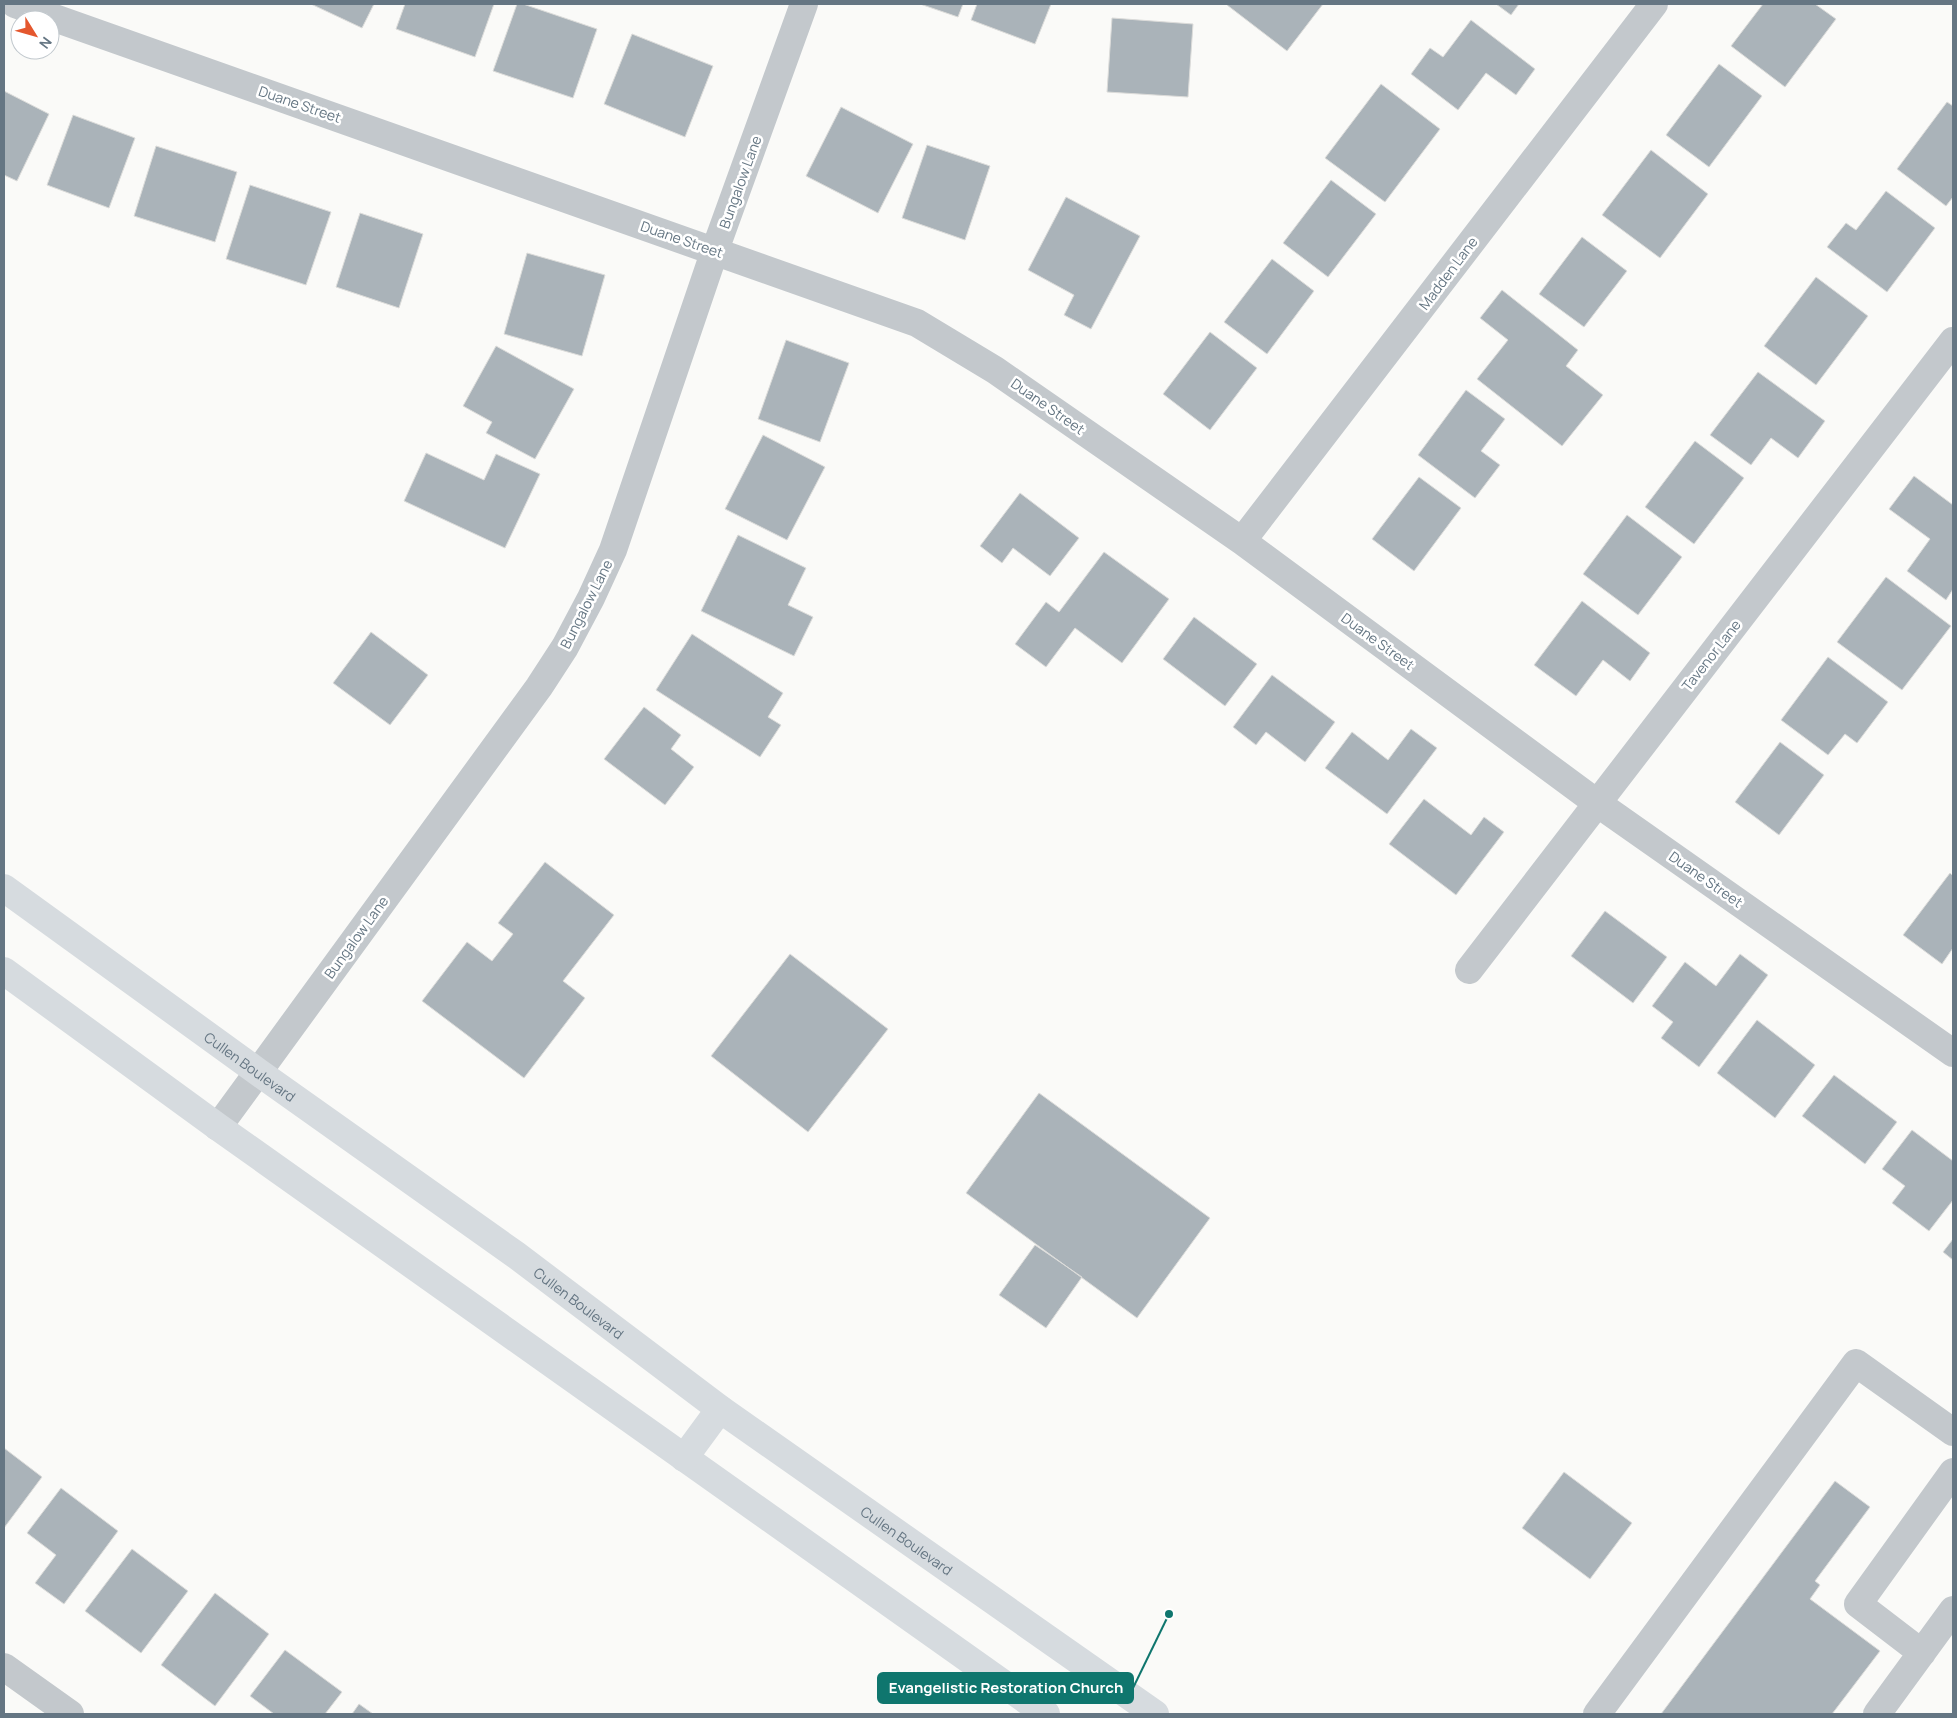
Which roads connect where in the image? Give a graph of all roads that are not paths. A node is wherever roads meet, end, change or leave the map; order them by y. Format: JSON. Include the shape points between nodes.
{"nodes":[{"id":1,"x":15,"y":4,"type":"edge"},
{"id":2,"x":804,"y":4,"type":"edge"},
{"id":3,"x":1654,"y":4,"type":"edge"},
{"id":4,"x":715,"y":250,"type":"junction"},
{"id":5,"x":1953,"y":341,"type":"edge"},
{"id":6,"x":1242,"y":541,"type":"junction"},
{"id":7,"x":1597,"y":803,"type":"junction"},
{"id":8,"x":4,"y":888,"type":"edge"},
{"id":9,"x":4,"y":970,"type":"edge"},
{"id":10,"x":1469,"y":970,"type":"dead end"},
{"id":11,"x":1953,"y":1053,"type":"edge"},
{"id":12,"x":258,"y":1072,"type":"junction"},
{"id":13,"x":218,"y":1127,"type":"junction"},
{"id":14,"x":720,"y":1409,"type":"junction"},
{"id":15,"x":1953,"y":1432,"type":"edge"},
{"id":16,"x":684,"y":1458,"type":"junction"},
{"id":17,"x":1953,"y":1472,"type":"edge"},
{"id":18,"x":1953,"y":1610,"type":"edge"},
{"id":19,"x":1922,"y":1653,"type":"junction"},
{"id":20,"x":4,"y":1668,"type":"edge"},
{"id":21,"x":1147,"y":1712,"type":"edge"},
{"id":22,"x":70,"y":1714,"type":"edge"},
{"id":23,"x":1046,"y":1714,"type":"edge"},
{"id":24,"x":1597,"y":1714,"type":"edge"},
{"id":25,"x":1877,"y":1714,"type":"edge"}],
"edges":[{"from":1,"to":4,"type":"street","name":"Duane Street"},
{"from":2,"to":4,"type":"street","name":"Bungalow Lane"},
{"from":3,"to":6,"type":"street","name":"Madden Lane"},
{"from":4,"to":6,"type":"street","name":"Duane Street","via":[[917,323],[995,370]]},
{"from":4,"to":12,"type":"street","name":"Bungalow Lane","via":[[613,550],[565,647]]},
{"from":5,"to":7,"type":"street","name":"Tavenor Lane"},
{"from":6,"to":7,"type":"street","name":"Duane Street"},
{"from":7,"to":10,"type":"street","name":"Tavenor Lane"},
{"from":7,"to":11,"type":"street","name":"Duane Street"},
{"from":8,"to":12,"type":"main road","name":"Cullen Boulevard"},
{"from":9,"to":13,"type":"main road"},
{"from":12,"to":13,"type":"street","name":"Bungalow Lane"},
{"from":12,"to":14,"type":"main road","name":"Cullen Boulevard","via":[[516,1256]]},
{"from":13,"to":16,"type":"main road"},
{"from":14,"to":16,"type":"main road"},
{"from":14,"to":21,"type":"main road","name":"Cullen Boulevard"},
{"from":15,"to":24,"type":"street","via":[[1856,1363]]},
{"from":16,"to":23,"type":"main road"},
{"from":17,"to":19,"type":"street","via":[[1858,1604]]},
{"from":18,"to":19,"type":"street"},
{"from":19,"to":25,"type":"street"},
{"from":20,"to":22,"type":"street"}]}
